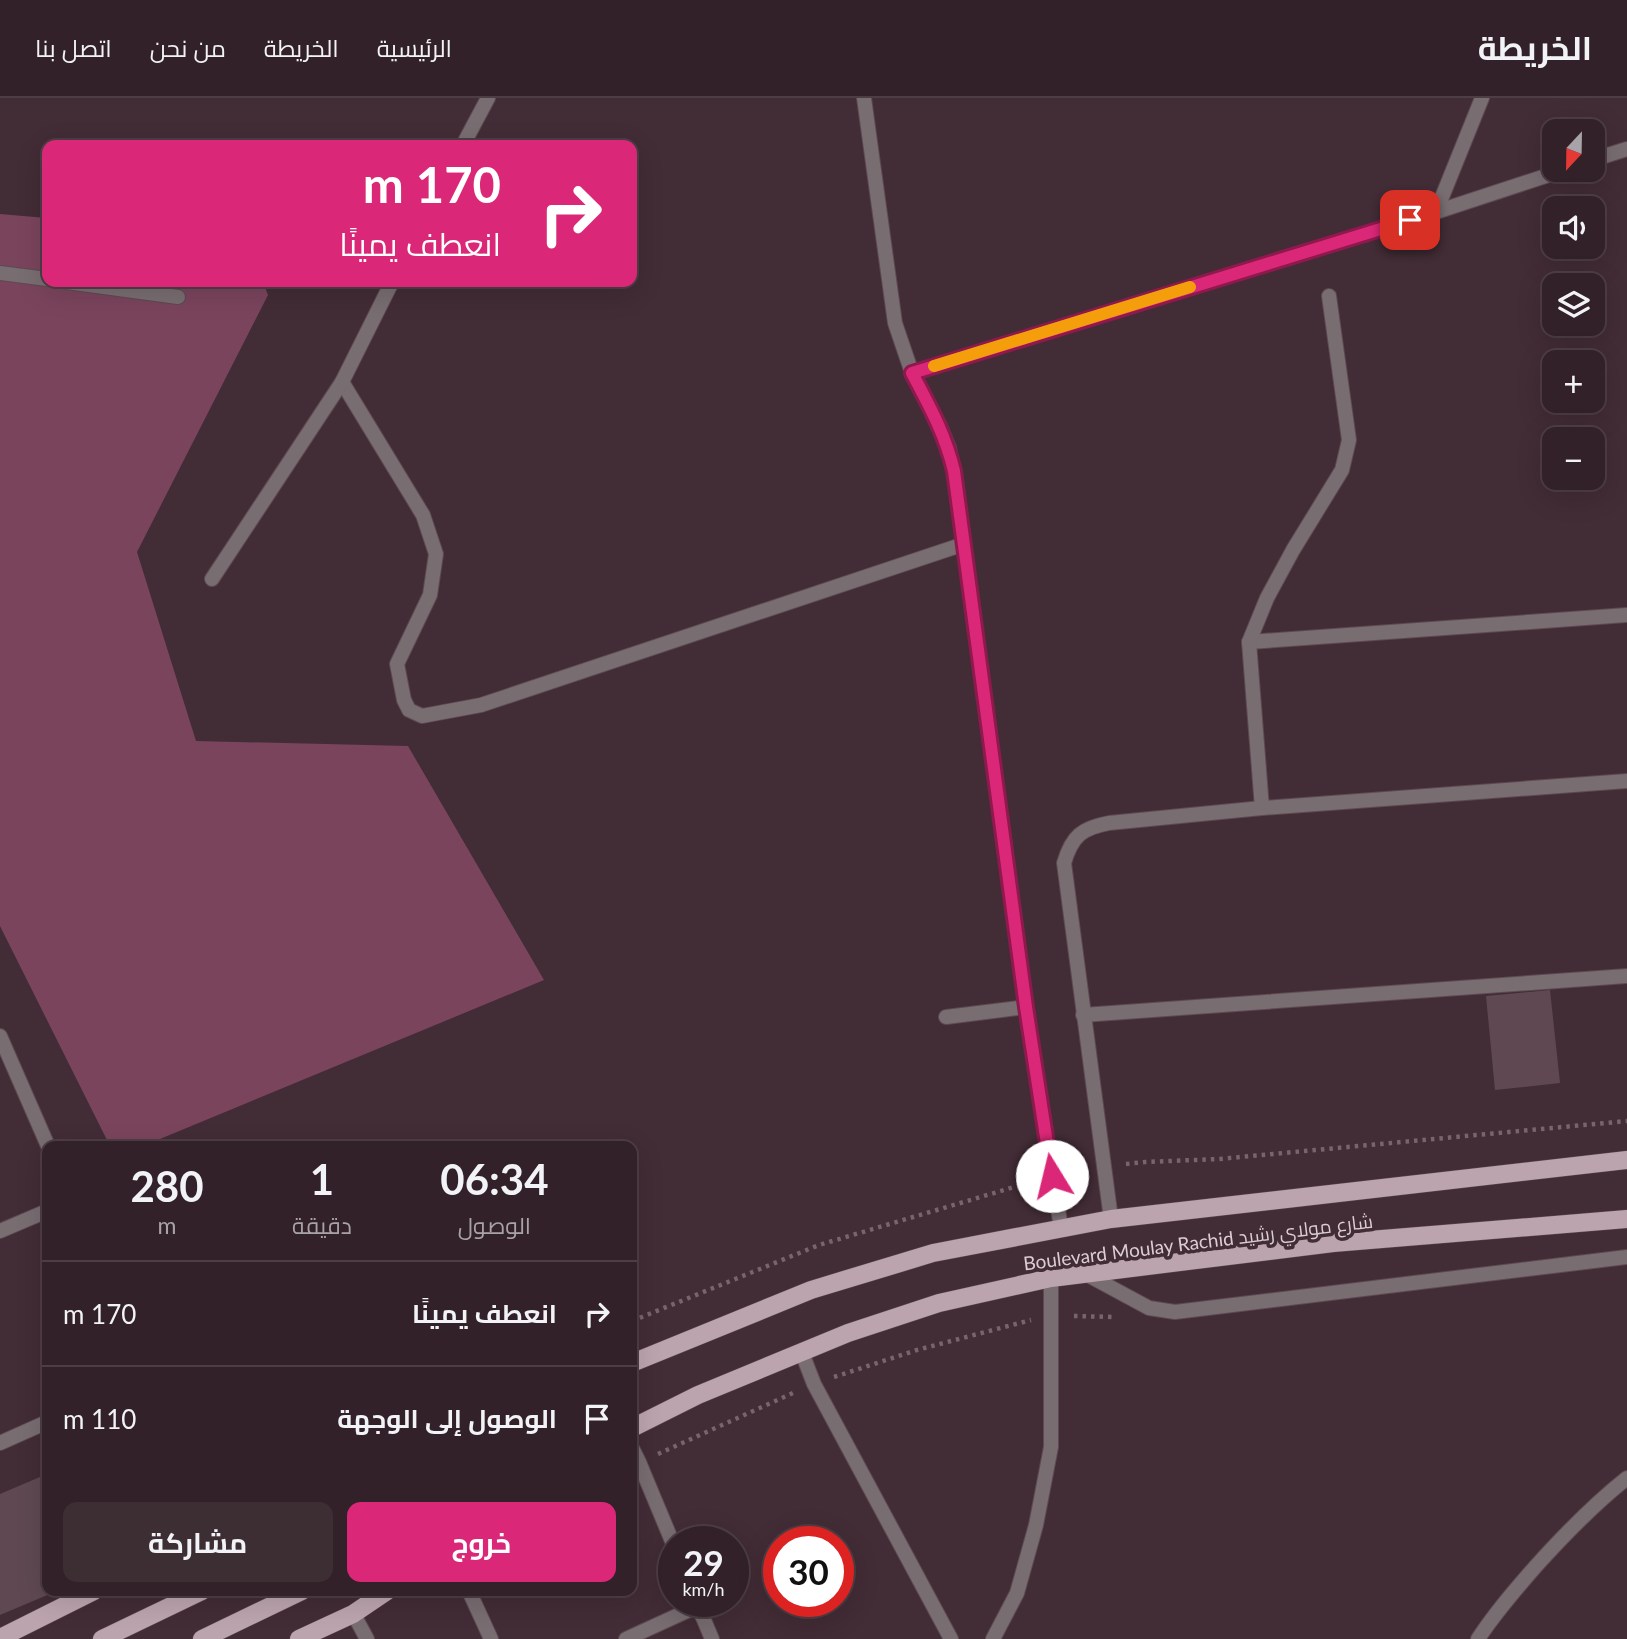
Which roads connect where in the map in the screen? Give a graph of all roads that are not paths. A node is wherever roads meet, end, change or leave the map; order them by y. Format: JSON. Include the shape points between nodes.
{"nodes":[{"id":1,"x":488,"y":98,"type":"edge"},
{"id":2,"x":864,"y":98,"type":"edge"},
{"id":3,"x":1482,"y":98,"type":"edge"},
{"id":4,"x":466,"y":140,"type":"edge"},
{"id":5,"x":1627,"y":149,"type":"edge"},
{"id":6,"x":1605,"y":156,"type":"edge"},
{"id":7,"x":1542,"y":177,"type":"edge"},
{"id":8,"x":1436,"y":212,"type":"junction"},
{"id":9,"x":0,"y":273,"type":"edge"},
{"id":10,"x":42,"y":278,"type":"edge"},
{"id":11,"x":103,"y":287,"type":"edge"},
{"id":12,"x":390,"y":287,"type":"edge"},
{"id":13,"x":1329,"y":296,"type":"dead end"},
{"id":14,"x":178,"y":297,"type":"dead end"},
{"id":15,"x":912,"y":373,"type":"junction"},
{"id":16,"x":342,"y":382,"type":"junction"},
{"id":17,"x":964,"y":544,"type":"junction"},
{"id":18,"x":212,"y":579,"type":"dead end"},
{"id":19,"x":1627,"y":615,"type":"edge"},
{"id":20,"x":1249,"y":642,"type":"junction"},
{"id":21,"x":1627,"y":782,"type":"edge"},
{"id":22,"x":1262,"y":807,"type":"junction"},
{"id":23,"x":1627,"y":976,"type":"edge"},
{"id":24,"x":1026,"y":1007,"type":"junction"},
{"id":25,"x":1083,"y":1015,"type":"junction"},
{"id":26,"x":946,"y":1017,"type":"dead end"},
{"id":27,"x":0,"y":1036,"type":"edge"},
{"id":28,"x":46,"y":1141,"type":"edge"},
{"id":29,"x":1627,"y":1160,"type":"edge"},
{"id":30,"x":42,"y":1213,"type":"edge"},
{"id":31,"x":1111,"y":1219,"type":"junction"},
{"id":32,"x":1627,"y":1219,"type":"edge"},
{"id":33,"x":1061,"y":1228,"type":"junction"},
{"id":34,"x":0,"y":1231,"type":"edge"},
{"id":35,"x":1627,"y":1258,"type":"edge"},
{"id":36,"x":1086,"y":1274,"type":"junction"},
{"id":37,"x":1051,"y":1278,"type":"junction"},
{"id":38,"x":802,"y":1353,"type":"junction"},
{"id":39,"x":637,"y":1361,"type":"edge"},
{"id":40,"x":42,"y":1424,"type":"edge"},
{"id":41,"x":637,"y":1426,"type":"edge"},
{"id":42,"x":0,"y":1443,"type":"edge"},
{"id":43,"x":637,"y":1458,"type":"edge"},
{"id":44,"x":1627,"y":1478,"type":"edge"},
{"id":45,"x":666,"y":1526,"type":"edge"},
{"id":46,"x":84,"y":1596,"type":"edge"},
{"id":47,"x":192,"y":1596,"type":"edge"},
{"id":48,"x":292,"y":1596,"type":"edge"},
{"id":49,"x":379,"y":1596,"type":"edge"},
{"id":50,"x":471,"y":1596,"type":"edge"},
{"id":51,"x":353,"y":1613,"type":"junction"},
{"id":52,"x":671,"y":1617,"type":"edge"},
{"id":53,"x":703,"y":1617,"type":"edge"},
{"id":54,"x":0,"y":1638,"type":"edge"},
{"id":55,"x":102,"y":1639,"type":"edge"},
{"id":56,"x":202,"y":1639,"type":"edge"},
{"id":57,"x":299,"y":1639,"type":"edge"},
{"id":58,"x":367,"y":1639,"type":"edge"},
{"id":59,"x":491,"y":1639,"type":"edge"},
{"id":60,"x":626,"y":1639,"type":"edge"},
{"id":61,"x":712,"y":1639,"type":"edge"},
{"id":62,"x":951,"y":1639,"type":"edge"},
{"id":63,"x":993,"y":1639,"type":"edge"},
{"id":64,"x":1478,"y":1639,"type":"edge"}],
"edges":[{"from":1,"to":4,"type":"street"},
{"from":2,"to":15,"type":"street","via":[[895,323]]},
{"from":3,"to":8,"type":"street"},
{"from":5,"to":6,"type":"street"},
{"from":7,"to":8,"type":"street"},
{"from":8,"to":15,"type":"street"},
{"from":9,"to":10,"type":"street"},
{"from":11,"to":14,"type":"street"},
{"from":12,"to":16,"type":"street"},
{"from":13,"to":20,"type":"street","via":[[1349,440],[1342,470],[1267,598]]},
{"from":15,"to":17,"type":"street","via":[[949,448]]},
{"from":16,"to":17,"type":"street","via":[[423,515],[436,554],[430,595],[397,664],[404,700],[409,710],[422,716],[481,705]]},
{"from":16,"to":18,"type":"street"},
{"from":17,"to":24,"type":"street"},
{"from":19,"to":20,"type":"street"},
{"from":20,"to":22,"type":"street"},
{"from":21,"to":22,"type":"street"},
{"from":22,"to":25,"type":"street","via":[[1109,823],[1078,834],[1064,863]]},
{"from":23,"to":25,"type":"street"},
{"from":24,"to":26,"type":"street"},
{"from":24,"to":33,"type":"street"},
{"from":25,"to":31,"type":"street"},
{"from":27,"to":28,"type":"street"},
{"from":29,"to":31,"type":"main road","name":"Boulevard Moulay Rachid شارع مولاي رشيد"},
{"from":30,"to":34,"type":"street"},
{"from":31,"to":33,"type":"main road","name":"Boulevard Moulay Rachid شارع مولاي رشيد"},
{"from":32,"to":36,"type":"main road","name":"Boulevard Moulay Rachid شارع مولاي رشيد","via":[[1333,1243]]},
{"from":33,"to":39,"type":"main road","name":"Boulevard Moulay Rachid شارع مولاي رشيد","via":[[933,1253],[811,1290]]},
{"from":35,"to":36,"type":"street","via":[[1175,1312],[1149,1308]]},
{"from":36,"to":37,"type":"main road","name":"Boulevard Moulay Rachid شارع مولاي رشيد"},
{"from":37,"to":38,"type":"main road","name":"Boulevard Moulay Rachid شارع مولاي رشيد","via":[[939,1303],[848,1332]]},
{"from":37,"to":63,"type":"street","via":[[1051,1447],[1017,1593]]},
{"from":38,"to":41,"type":"main road","name":"Boulevard Moulay Rachid شارع مولاي رشيد"},
{"from":38,"to":62,"type":"street","via":[[814,1384]]},
{"from":40,"to":42,"type":"street"},
{"from":43,"to":45,"type":"street"},
{"from":44,"to":64,"type":"street","via":[[1556,1543]]},
{"from":46,"to":54,"type":"main road"},
{"from":47,"to":55,"type":"main road"},
{"from":48,"to":56,"type":"main road"},
{"from":49,"to":51,"type":"main road"},
{"from":50,"to":59,"type":"street"},
{"from":51,"to":57,"type":"main road"},
{"from":51,"to":58,"type":"street"},
{"from":52,"to":60,"type":"street"},
{"from":53,"to":61,"type":"street"}]}
